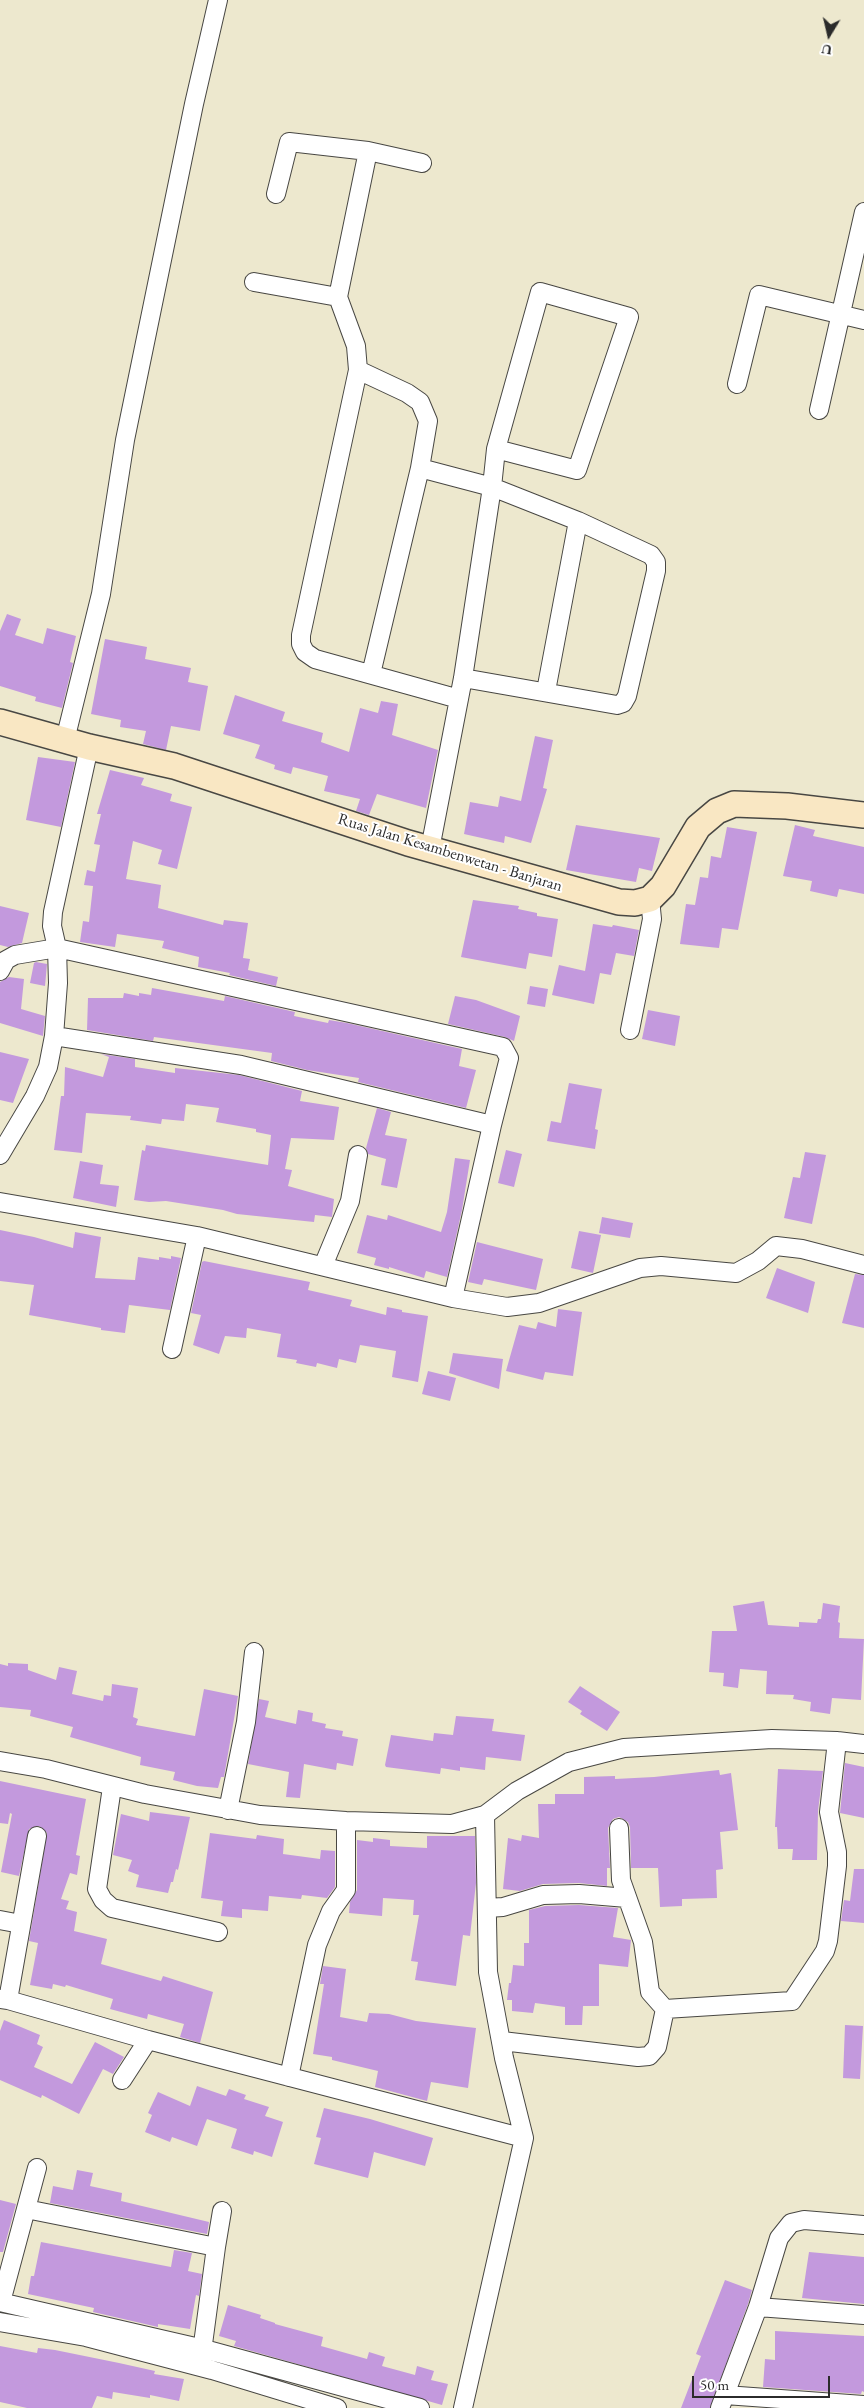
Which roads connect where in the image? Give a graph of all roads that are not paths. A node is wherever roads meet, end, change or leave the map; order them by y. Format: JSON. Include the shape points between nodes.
{"nodes":[{"id":1,"x":218,"y":0,"type":"edge"},
{"id":2,"x":368,"y":151,"type":"junction"},
{"id":3,"x":422,"y":163,"type":"dead end"},
{"id":4,"x":276,"y":194,"type":"dead end"},
{"id":5,"x":864,"y":212,"type":"edge"},
{"id":6,"x":254,"y":282,"type":"dead end"},
{"id":7,"x":338,"y":297,"type":"junction"},
{"id":8,"x":841,"y":315,"type":"junction"},
{"id":9,"x":864,"y":320,"type":"edge"},
{"id":10,"x":358,"y":370,"type":"junction"},
{"id":11,"x":737,"y":384,"type":"dead end"},
{"id":12,"x":819,"y":410,"type":"dead end"},
{"id":13,"x":496,"y":448,"type":"junction"},
{"id":14,"x":420,"y":468,"type":"junction"},
{"id":15,"x":492,"y":488,"type":"junction"},
{"id":16,"x":578,"y":521,"type":"junction"},
{"id":17,"x":371,"y":674,"type":"junction"},
{"id":18,"x":463,"y":678,"type":"junction"},
{"id":19,"x":546,"y":691,"type":"junction"},
{"id":20,"x":459,"y":698,"type":"junction"},
{"id":21,"x":0,"y":722,"type":"edge"},
{"id":22,"x":65,"y":740,"type":"junction"},
{"id":23,"x":90,"y":747,"type":"junction"},
{"id":24,"x":864,"y":815,"type":"edge"},
{"id":25,"x":430,"y":849,"type":"junction"},
{"id":26,"x":650,"y":899,"type":"junction"},
{"id":27,"x":56,"y":948,"type":"junction"},
{"id":28,"x":0,"y":971,"type":"edge"},
{"id":29,"x":630,"y":1030,"type":"dead end"},
{"id":30,"x":54,"y":1036,"type":"junction"},
{"id":31,"x":492,"y":1125,"type":"junction"},
{"id":32,"x":358,"y":1155,"type":"dead end"},
{"id":33,"x":0,"y":1156,"type":"edge"},
{"id":34,"x":0,"y":1202,"type":"edge"},
{"id":35,"x":197,"y":1236,"type":"junction"},
{"id":36,"x":864,"y":1264,"type":"edge"},
{"id":37,"x":323,"y":1266,"type":"junction"},
{"id":38,"x":453,"y":1298,"type":"junction"},
{"id":39,"x":172,"y":1349,"type":"dead end"},
{"id":40,"x":254,"y":1652,"type":"dead end"},
{"id":41,"x":837,"y":1741,"type":"junction"},
{"id":42,"x":864,"y":1744,"type":"edge"},
{"id":43,"x":0,"y":1761,"type":"edge"},
{"id":44,"x":112,"y":1786,"type":"junction"},
{"id":45,"x":228,"y":1810,"type":"junction"},
{"id":46,"x":485,"y":1815,"type":"junction"},
{"id":47,"x":346,"y":1821,"type":"junction"},
{"id":48,"x":619,"y":1828,"type":"dead end"},
{"id":49,"x":37,"y":1836,"type":"dead end"},
{"id":50,"x":627,"y":1898,"type":"junction"},
{"id":51,"x":487,"y":1908,"type":"junction"},
{"id":52,"x":0,"y":1920,"type":"edge"},
{"id":53,"x":22,"y":1924,"type":"junction"},
{"id":54,"x":218,"y":1932,"type":"dead end"},
{"id":55,"x":4,"y":2000,"type":"edge"},
{"id":56,"x":665,"y":2009,"type":"junction"},
{"id":57,"x":148,"y":2040,"type":"junction"},
{"id":58,"x":502,"y":2041,"type":"junction"},
{"id":59,"x":289,"y":2078,"type":"junction"},
{"id":60,"x":122,"y":2080,"type":"dead end"},
{"id":61,"x":524,"y":2138,"type":"junction"},
{"id":62,"x":37,"y":2168,"type":"dead end"},
{"id":63,"x":26,"y":2209,"type":"junction"},
{"id":64,"x":222,"y":2211,"type":"dead end"},
{"id":65,"x":864,"y":2225,"type":"edge"},
{"id":66,"x":216,"y":2247,"type":"junction"},
{"id":67,"x":1,"y":2302,"type":"edge"},
{"id":68,"x":758,"y":2306,"type":"junction"},
{"id":69,"x":864,"y":2315,"type":"edge"},
{"id":70,"x":0,"y":2322,"type":"edge"},
{"id":71,"x":204,"y":2349,"type":"junction"},
{"id":72,"x":199,"y":2367,"type":"junction"},
{"id":73,"x":287,"y":2372,"type":"junction"},
{"id":74,"x":282,"y":2392,"type":"junction"},
{"id":75,"x":723,"y":2402,"type":"edge"},
{"id":76,"x":864,"y":2404,"type":"edge"},
{"id":77,"x":337,"y":2408,"type":"edge"},
{"id":78,"x":420,"y":2408,"type":"edge"},
{"id":79,"x":463,"y":2408,"type":"edge"}],
"edges":[{"from":1,"to":22,"type":"street","via":[[127,431],[101,594]]},
{"from":2,"to":3,"type":"street"},
{"from":2,"to":4,"type":"street","via":[[289,142]]},
{"from":2,"to":7,"type":"street"},
{"from":5,"to":8,"type":"street"},
{"from":6,"to":7,"type":"street"},
{"from":7,"to":10,"type":"street","via":[[356,346]]},
{"from":8,"to":9,"type":"street"},
{"from":8,"to":11,"type":"street","via":[[759,295]]},
{"from":8,"to":12,"type":"street"},
{"from":10,"to":14,"type":"street","via":[[420,402],[428,421]]},
{"from":10,"to":17,"type":"street","via":[[301,644],[305,652],[315,659]]},
{"from":13,"to":13,"type":"street","via":[[540,292],[629,317],[577,470]]},
{"from":13,"to":15,"type":"street"},
{"from":14,"to":15,"type":"street"},
{"from":14,"to":17,"type":"street"},
{"from":15,"to":16,"type":"street"},
{"from":15,"to":18,"type":"street"},
{"from":16,"to":19,"type":"street"},
{"from":16,"to":19,"type":"street","via":[[651,554],[656,562],[656,571],[623,703],[617,705]]},
{"from":17,"to":20,"type":"street"},
{"from":18,"to":19,"type":"street"},
{"from":18,"to":20,"type":"street"},
{"from":20,"to":25,"type":"street"},
{"from":21,"to":22,"type":"main road","name":"Ruas Jalan Kesambenwetan - Banjaran"},
{"from":22,"to":23,"type":"main road","name":"Ruas Jalan Kesambenwetan - Banjaran"},
{"from":23,"to":25,"type":"main road","name":"Ruas Jalan Kesambenwetan - Banjaran","via":[[174,766]]},
{"from":23,"to":27,"type":"street","via":[[54,904],[52,926]]},
{"from":24,"to":26,"type":"main road","via":[[734,804],[717,811],[698,826],[663,886]]},
{"from":25,"to":26,"type":"main road","name":"Ruas Jalan Kesambenwetan - Banjaran","via":[[619,902],[635,903]]},
{"from":26,"to":29,"type":"street","via":[[652,919]]},
{"from":27,"to":28,"type":"street","via":[[15,954],[6,960]]},
{"from":27,"to":30,"type":"street","via":[[58,983]]},
{"from":27,"to":31,"type":"street","via":[[503,1047],[509,1058]]},
{"from":30,"to":31,"type":"street","via":[[241,1065]]},
{"from":30,"to":33,"type":"street","via":[[48,1067],[36,1096]]},
{"from":31,"to":38,"type":"street"},
{"from":32,"to":37,"type":"street","via":[[350,1201]]},
{"from":34,"to":35,"type":"street"},
{"from":35,"to":37,"type":"street"},
{"from":35,"to":39,"type":"street"},
{"from":36,"to":38,"type":"street","via":[[776,1246],[736,1273],[661,1266],[640,1268],[522,1306],[507,1307]]},
{"from":37,"to":38,"type":"street"},
{"from":40,"to":45,"type":"street","via":[[246,1722]]},
{"from":41,"to":42,"type":"street"},
{"from":41,"to":46,"type":"street","via":[[772,1739],[624,1748],[569,1762],[517,1790]]},
{"from":41,"to":56,"type":"street","via":[[829,1812],[837,1866],[828,1941],[801,1990],[792,2001]]},
{"from":43,"to":44,"type":"street"},
{"from":44,"to":45,"type":"street"},
{"from":44,"to":54,"type":"street","via":[[97,1889],[103,1900],[112,1908]]},
{"from":45,"to":47,"type":"street"},
{"from":46,"to":47,"type":"street","via":[[452,1824]]},
{"from":46,"to":51,"type":"street"},
{"from":47,"to":59,"type":"street","via":[[346,1890],[331,1911],[317,1944]]},
{"from":48,"to":50,"type":"street","via":[[620,1873]]},
{"from":49,"to":53,"type":"street"},
{"from":50,"to":51,"type":"street","via":[[542,1895],[510,1906]]},
{"from":50,"to":56,"type":"street","via":[[643,1942],[650,1992]]},
{"from":51,"to":58,"type":"street","via":[[488,1972]]},
{"from":52,"to":53,"type":"street"},
{"from":53,"to":55,"type":"street"},
{"from":55,"to":57,"type":"street"},
{"from":56,"to":58,"type":"street","via":[[657,2047],[649,2056],[602,2054]]},
{"from":57,"to":59,"type":"street"},
{"from":57,"to":60,"type":"street"},
{"from":58,"to":61,"type":"street"},
{"from":59,"to":61,"type":"street"},
{"from":61,"to":79,"type":"street"},
{"from":62,"to":63,"type":"street"},
{"from":63,"to":66,"type":"street"},
{"from":63,"to":67,"type":"street"},
{"from":64,"to":66,"type":"street"},
{"from":65,"to":68,"type":"street","via":[[804,2220],[791,2224],[779,2238]]},
{"from":66,"to":71,"type":"street"},
{"from":67,"to":71,"type":"street"},
{"from":68,"to":69,"type":"street"},
{"from":68,"to":75,"type":"street"},
{"from":70,"to":72,"type":"street","via":[[86,2338]]},
{"from":71,"to":72,"type":"street"},
{"from":71,"to":73,"type":"street"},
{"from":72,"to":74,"type":"street"},
{"from":73,"to":74,"type":"street"},
{"from":73,"to":78,"type":"street"},
{"from":74,"to":77,"type":"street"},
{"from":75,"to":76,"type":"street"}]}
